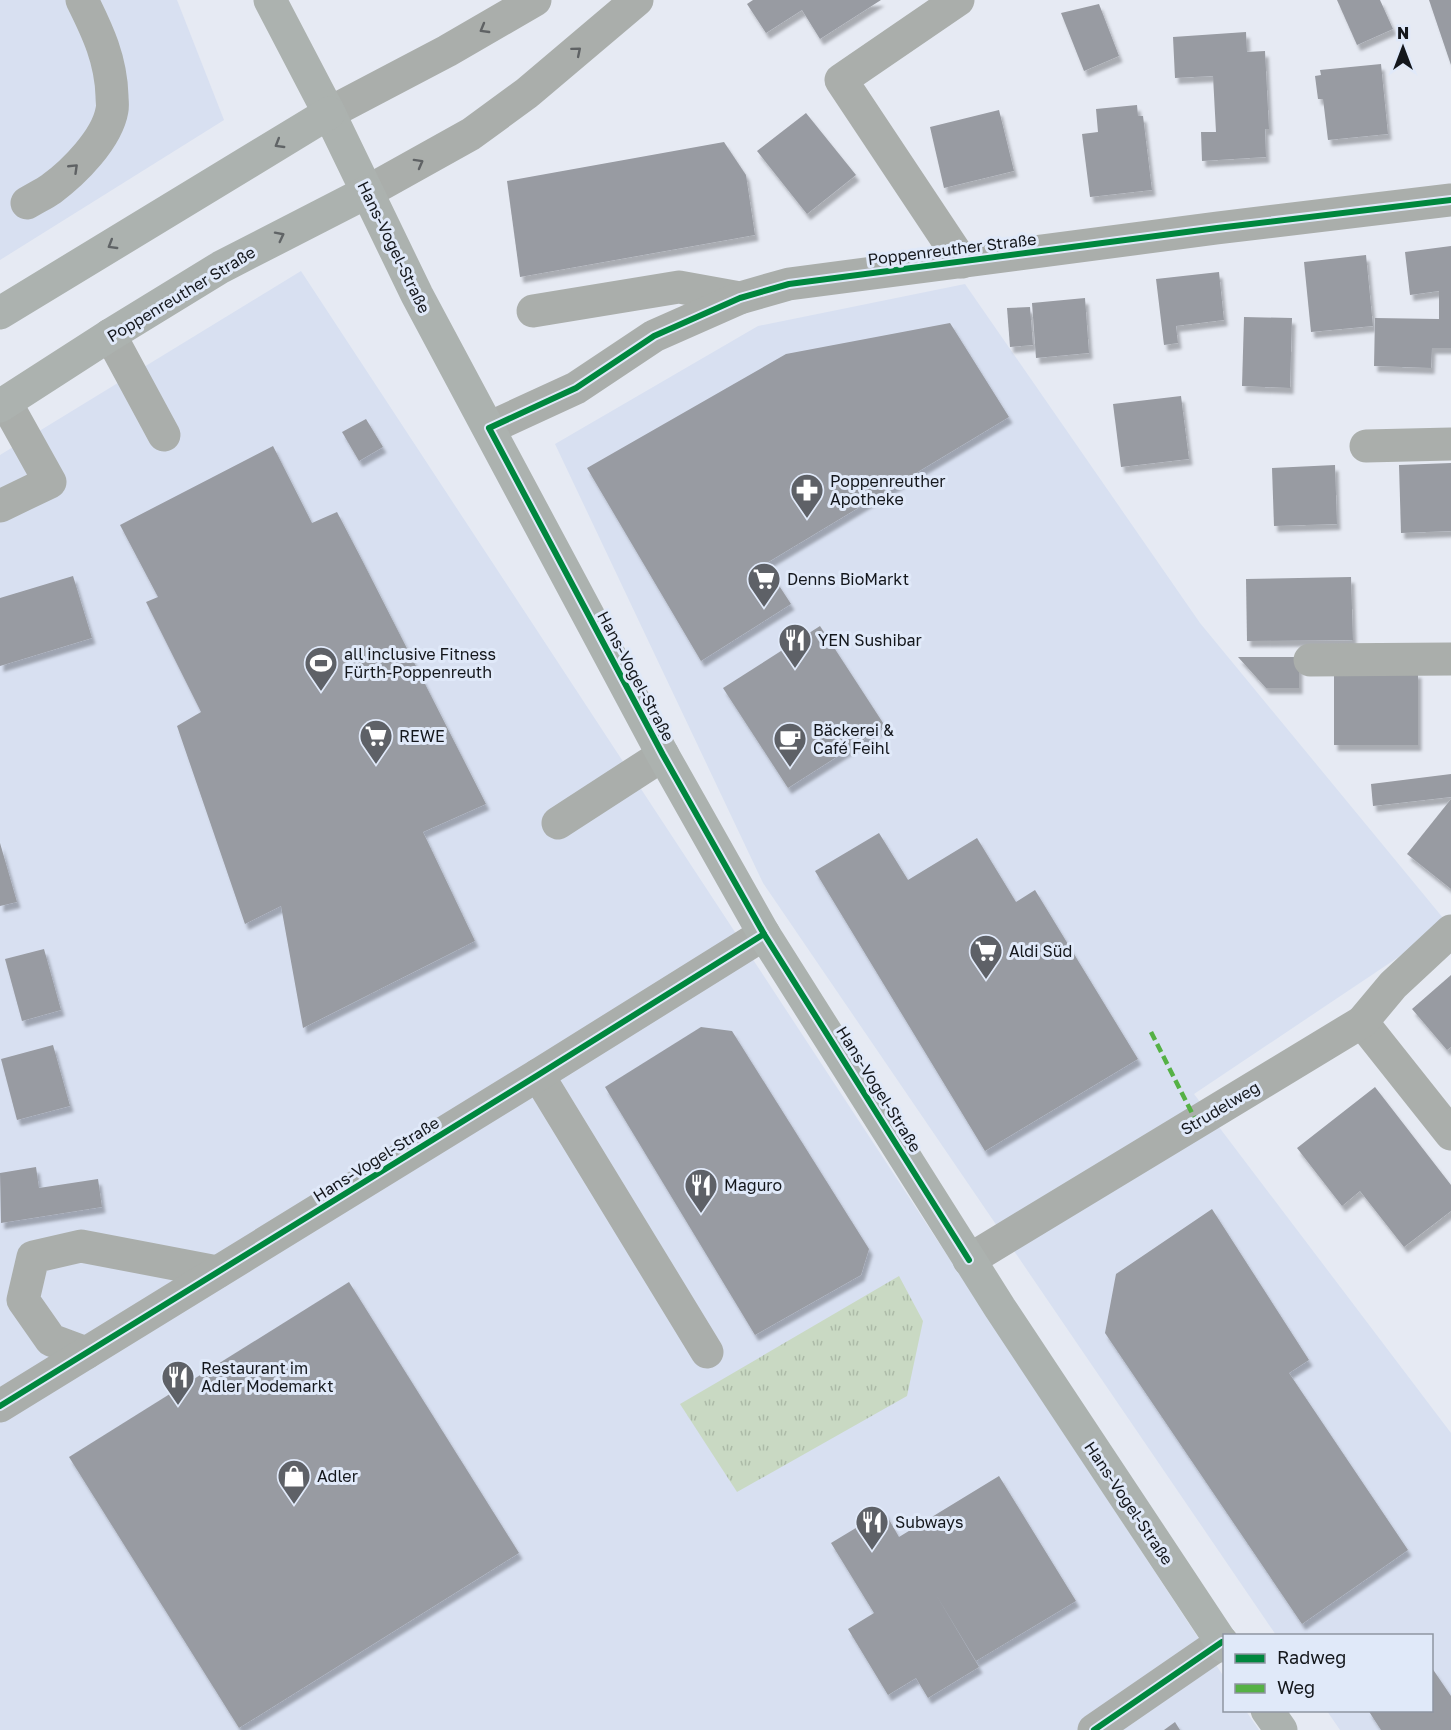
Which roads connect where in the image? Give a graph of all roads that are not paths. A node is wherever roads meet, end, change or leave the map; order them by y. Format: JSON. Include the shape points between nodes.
{"nodes":[{"id":1,"x":270,"y":0,"type":"edge"},
{"id":2,"x":535,"y":0,"type":"edge"},
{"id":3,"x":637,"y":0,"type":"edge"},
{"id":4,"x":958,"y":0,"type":"edge"},
{"id":5,"x":85,"y":4,"type":"edge"},
{"id":6,"x":329,"y":113,"type":"junction"},
{"id":7,"x":368,"y":192,"type":"junction"},
{"id":8,"x":1451,"y":200,"type":"edge"},
{"id":9,"x":27,"y":203,"type":"dead end"},
{"id":10,"x":962,"y":262,"type":"junction"},
{"id":11,"x":740,"y":298,"type":"junction"},
{"id":12,"x":533,"y":311,"type":"dead end"},
{"id":13,"x":0,"y":312,"type":"edge"},
{"id":14,"x":110,"y":335,"type":"junction"},
{"id":15,"x":3,"y":404,"type":"edge"},
{"id":16,"x":489,"y":428,"type":"junction"},
{"id":17,"x":164,"y":435,"type":"dead end"},
{"id":18,"x":1451,"y":444,"type":"edge"},
{"id":19,"x":1366,"y":446,"type":"dead end"},
{"id":20,"x":0,"y":506,"type":"edge"},
{"id":21,"x":1451,"y":659,"type":"edge"},
{"id":22,"x":1310,"y":660,"type":"dead end"},
{"id":23,"x":663,"y":756,"type":"junction"},
{"id":24,"x":558,"y":823,"type":"dead end"},
{"id":25,"x":1451,"y":931,"type":"edge"},
{"id":26,"x":764,"y":934,"type":"junction"},
{"id":27,"x":1362,"y":1022,"type":"junction"},
{"id":28,"x":538,"y":1075,"type":"junction"},
{"id":29,"x":1451,"y":1134,"type":"edge"},
{"id":30,"x":969,"y":1260,"type":"junction"},
{"id":31,"x":217,"y":1272,"type":"junction"},
{"id":32,"x":707,"y":1352,"type":"dead end"},
{"id":33,"x":86,"y":1353,"type":"junction"},
{"id":34,"x":0,"y":1406,"type":"edge"},
{"id":35,"x":1223,"y":1644,"type":"edge"},
{"id":36,"x":1268,"y":1712,"type":"edge"},
{"id":37,"x":1094,"y":1730,"type":"edge"},
{"id":38,"x":1281,"y":1730,"type":"edge"}],
"edges":[{"from":1,"to":6,"type":"main road","name":"Hans-Vogel-Straße"},
{"from":2,"to":6,"type":"street","one_way":true},
{"from":7,"to":3,"type":"street","one_way":true,"via":[[471,134],[527,93]]},
{"from":4,"to":10,"type":"street","via":[[841,80]]},
{"from":9,"to":5,"type":"street","one_way":true,"via":[[77,167],[93,149],[113,109],[105,49]]},
{"from":6,"to":7,"type":"main road","name":"Hans-Vogel-Straße"},
{"from":6,"to":13,"type":"main road","one_way":true},
{"from":14,"to":7,"type":"main road","name":"Poppenreuther Straße","one_way":true,"via":[[221,267]]},
{"from":7,"to":16,"type":"main road","name":"Hans-Vogel-Straße","via":[[417,295]]},
{"from":8,"to":10,"type":"street","name":"Poppenreuther Straße"},
{"from":10,"to":11,"type":"street","name":"Poppenreuther Straße","via":[[789,284]]},
{"from":11,"to":12,"type":"street","via":[[679,287]]},
{"from":11,"to":16,"type":"street","name":"Poppenreuther Straße","via":[[654,336],[576,387]]},
{"from":14,"to":15,"type":"main road","name":"Poppenreuther Straße"},
{"from":14,"to":17,"type":"street"},
{"from":15,"to":20,"type":"street","via":[[50,482]]},
{"from":16,"to":23,"type":"main road","name":"Hans-Vogel-Straße"},
{"from":18,"to":19,"type":"street"},
{"from":21,"to":22,"type":"street"},
{"from":23,"to":24,"type":"street"},
{"from":23,"to":26,"type":"main road","name":"Hans-Vogel-Straße"},
{"from":25,"to":27,"type":"street","name":"Strudelweg","via":[[1393,985]]},
{"from":26,"to":28,"type":"street","name":"Hans-Vogel-Straße"},
{"from":26,"to":30,"type":"main road","name":"Hans-Vogel-Straße"},
{"from":27,"to":29,"type":"street"},
{"from":27,"to":30,"type":"street","name":"Strudelweg"},
{"from":28,"to":31,"type":"street","name":"Hans-Vogel-Straße"},
{"from":28,"to":32,"type":"street"},
{"from":30,"to":35,"type":"main road","name":"Hans-Vogel-Straße"},
{"from":31,"to":33,"type":"street","name":"Hans-Vogel-Straße"},
{"from":31,"to":33,"type":"street","via":[[81,1246],[33,1257],[23,1300],[51,1340]]},
{"from":33,"to":34,"type":"street","name":"Hans-Vogel-Straße"},
{"from":35,"to":37,"type":"street"},
{"from":36,"to":38,"type":"main road"}]}
